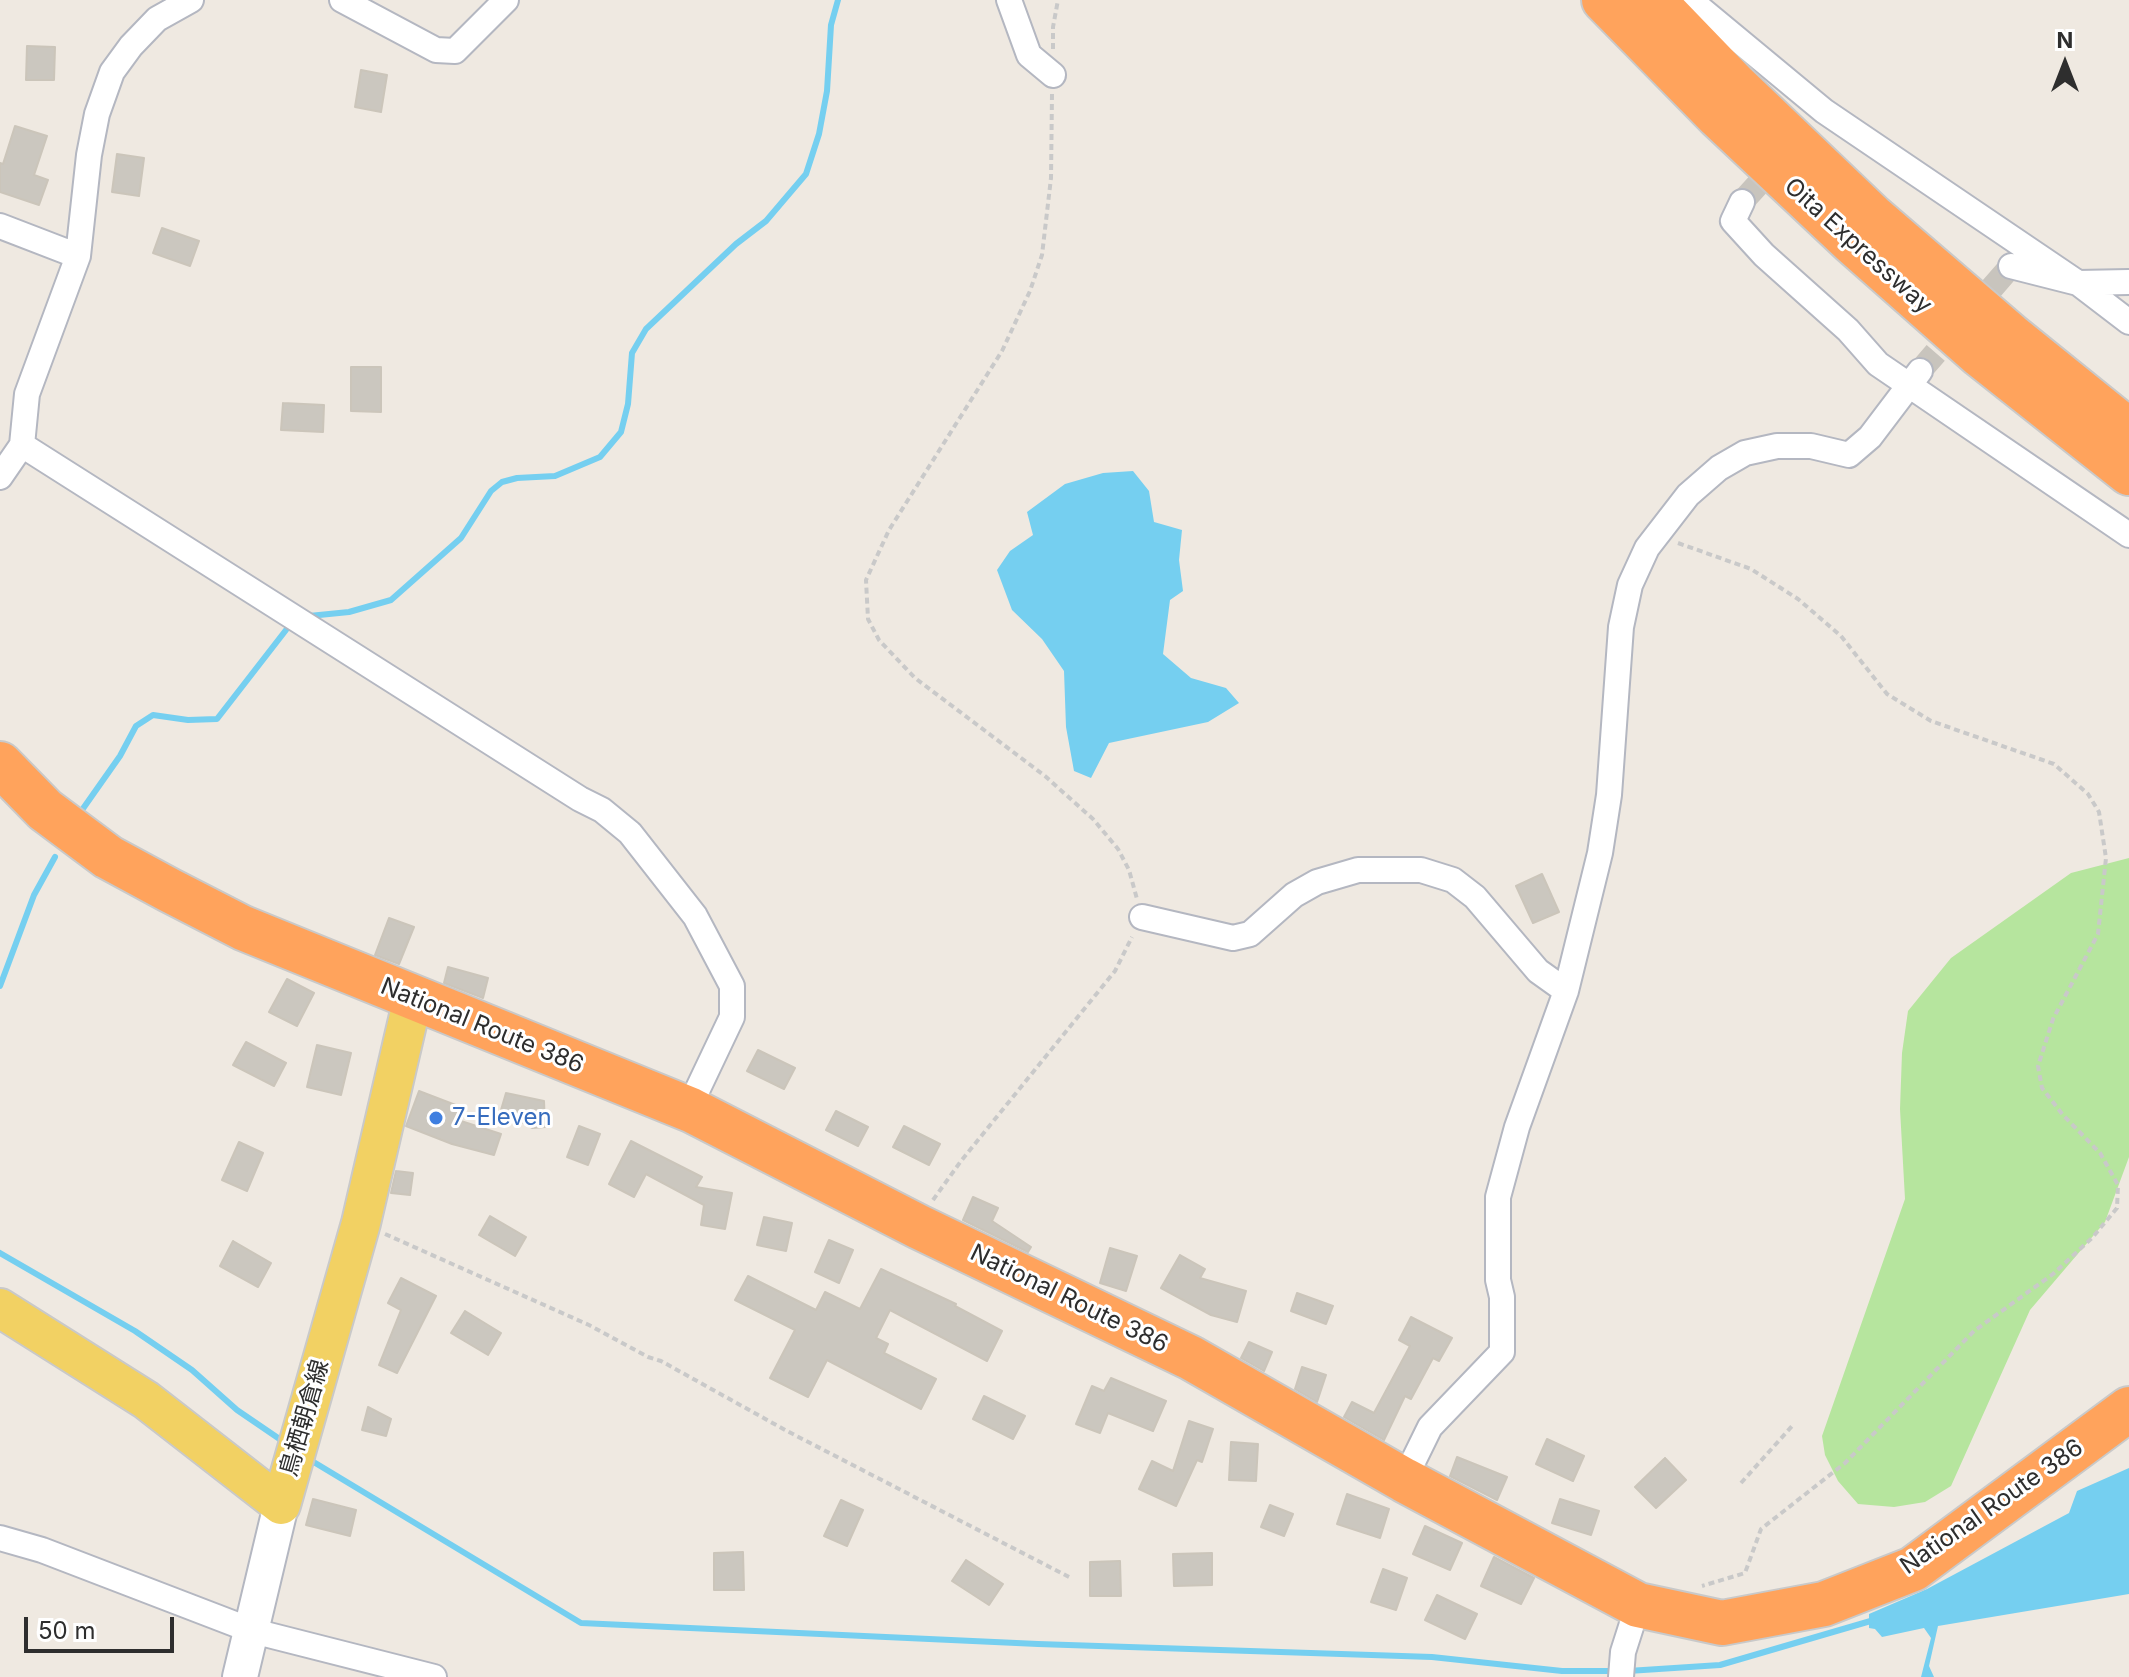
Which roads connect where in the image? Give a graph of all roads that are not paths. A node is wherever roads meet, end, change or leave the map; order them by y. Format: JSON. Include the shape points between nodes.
{"nodes":[{"id":1,"x":191,"y":0,"type":"edge"},
{"id":2,"x":342,"y":0,"type":"edge"},
{"id":3,"x":506,"y":0,"type":"edge"},
{"id":4,"x":1009,"y":0,"type":"edge"},
{"id":5,"x":1604,"y":0,"type":"edge"},
{"id":6,"x":1653,"y":0,"type":"edge"},
{"id":7,"x":1690,"y":0,"type":"edge"},
{"id":8,"x":1053,"y":75,"type":"road end"},
{"id":9,"x":1824,"y":111,"type":"junction"},
{"id":10,"x":1807,"y":131,"type":"dead end"},
{"id":11,"x":1742,"y":202,"type":"dead end"},
{"id":12,"x":0,"y":226,"type":"edge"},
{"id":13,"x":78,"y":256,"type":"junction"},
{"id":14,"x":2011,"y":266,"type":"dead end"},
{"id":15,"x":2129,"y":282,"type":"edge"},
{"id":16,"x":2078,"y":283,"type":"junction"},
{"id":17,"x":2129,"y":322,"type":"edge"},
{"id":18,"x":1915,"y":378,"type":"junction"},
{"id":19,"x":2129,"y":431,"type":"edge"},
{"id":20,"x":22,"y":445,"type":"junction"},
{"id":21,"x":2129,"y":473,"type":"edge"},
{"id":22,"x":0,"y":477,"type":"edge"},
{"id":23,"x":2129,"y":535,"type":"edge"},
{"id":24,"x":0,"y":764,"type":"edge"},
{"id":25,"x":1142,"y":917,"type":"road end"},
{"id":26,"x":1566,"y":991,"type":"junction"},
{"id":27,"x":413,"y":998,"type":"junction"},
{"id":28,"x":691,"y":1110,"type":"junction"},
{"id":29,"x":0,"y":1308,"type":"edge"},
{"id":30,"x":2129,"y":1409,"type":"edge"},
{"id":31,"x":1404,"y":1480,"type":"junction"},
{"id":32,"x":281,"y":1505,"type":"junction"},
{"id":33,"x":0,"y":1538,"type":"edge"},
{"id":34,"x":1638,"y":1605,"type":"junction"},
{"id":35,"x":253,"y":1631,"type":"junction"},
{"id":36,"x":1621,"y":1668,"type":"edge"},
{"id":37,"x":241,"y":1671,"type":"edge"},
{"id":38,"x":434,"y":1677,"type":"edge"}],
"edges":[{"from":1,"to":13,"type":"street","via":[[157,19],[112,72],[94,127]]},
{"from":2,"to":3,"type":"street","via":[[436,50],[455,51]]},
{"from":4,"to":8,"type":"street","via":[[1029,55]]},
{"from":5,"to":21,"type":"highway","name":"Oita Expressway","via":[[1852,242],[1980,355]]},
{"from":6,"to":19,"type":"highway","name":"Oita Expressway","via":[[1873,217]]},
{"from":7,"to":9,"type":"street"},
{"from":9,"to":10,"type":"street"},
{"from":9,"to":16,"type":"street"},
{"from":11,"to":18,"type":"street","via":[[1733,221],[1764,255],[1878,364]]},
{"from":12,"to":13,"type":"street"},
{"from":13,"to":20,"type":"street","via":[[27,394]]},
{"from":14,"to":16,"type":"street"},
{"from":15,"to":16,"type":"street"},
{"from":16,"to":17,"type":"street"},
{"from":18,"to":23,"type":"street"},
{"from":18,"to":26,"type":"street","via":[[1870,437],[1849,455],[1811,446],[1745,453],[1688,495],[1647,548],[1630,585],[1621,627],[1609,795]]},
{"from":20,"to":22,"type":"street"},
{"from":20,"to":28,"type":"street","via":[[602,810],[630,833],[695,916],[732,986],[732,1017]]},
{"from":24,"to":27,"type":"highway","name":"National Route 386","via":[[45,810],[108,857],[243,928]]},
{"from":25,"to":26,"type":"street","via":[[1233,938],[1250,934],[1317,882],[1358,870],[1421,870],[1453,880],[1475,897],[1538,971]]},
{"from":26,"to":31,"type":"street","via":[[1498,1197],[1502,1352],[1430,1427]]},
{"from":27,"to":28,"type":"highway","name":"National Route 386"},
{"from":27,"to":32,"type":"main road","name":"鳥栖朝倉線","via":[[361,1223]]},
{"from":28,"to":31,"type":"highway","name":"National Route 386","via":[[1191,1358]]},
{"from":29,"to":32,"type":"main road","name":"鳥栖朝倉線","via":[[146,1400]]},
{"from":30,"to":34,"type":"highway","name":"National Route 386","via":[[1913,1569],[1824,1604],[1722,1623]]},
{"from":31,"to":34,"type":"highway","name":"National Route 386"},
{"from":32,"to":35,"type":"main road"},
{"from":33,"to":35,"type":"street"},
{"from":34,"to":36,"type":"street"},
{"from":35,"to":37,"type":"main road"},
{"from":35,"to":38,"type":"street"}]}
